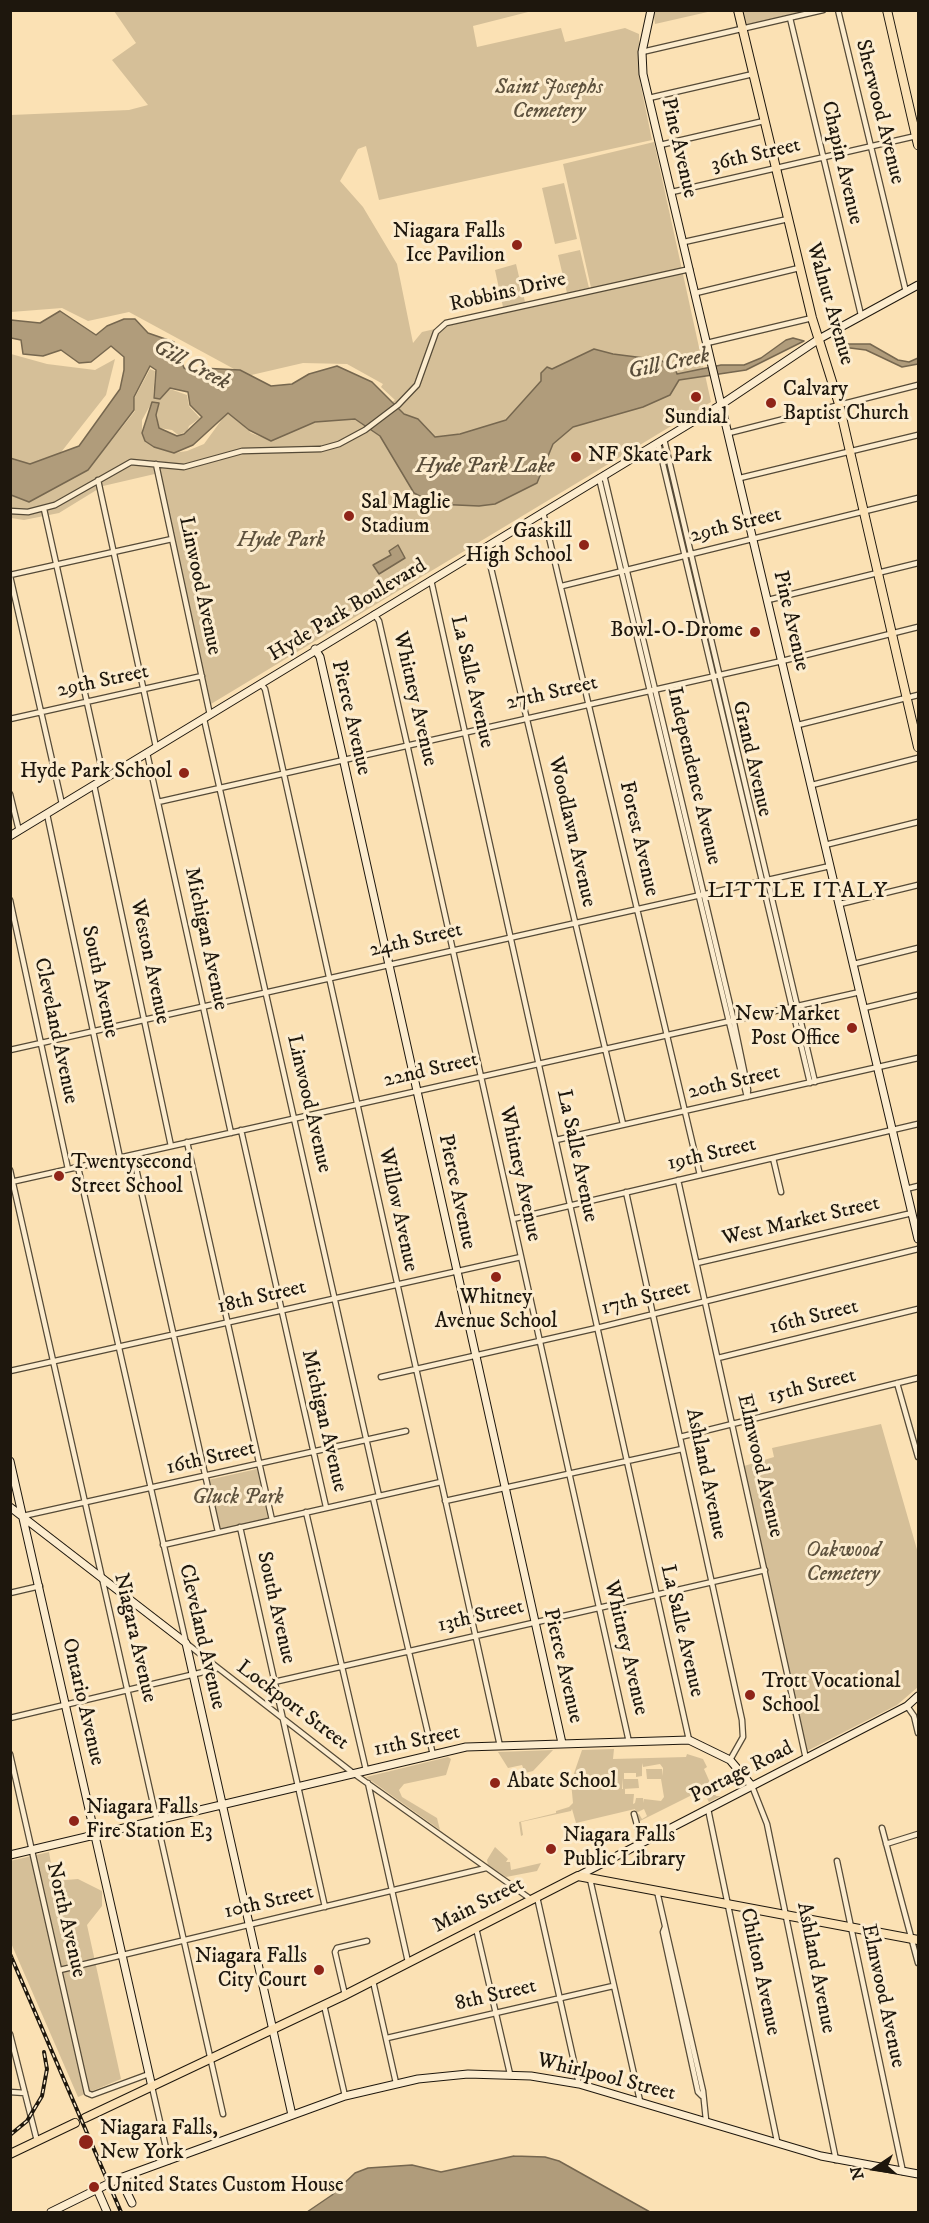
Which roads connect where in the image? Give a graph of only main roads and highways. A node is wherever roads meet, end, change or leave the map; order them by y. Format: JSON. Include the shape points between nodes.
{"nodes":[{"id":1,"x":738,"y":10,"type":"edge"},
{"id":2,"x":887,"y":10,"type":"edge"},
{"id":3,"x":917,"y":135,"type":"edge"},
{"id":4,"x":918,"y":145,"type":"edge"},
{"id":5,"x":918,"y":747,"type":"edge"},
{"id":6,"x":915,"y":1939,"type":"edge"},
{"id":7,"x":85,"y":2118,"type":"dead end"},
{"id":8,"x":75,"y":2123,"type":"dead end"},
{"id":9,"x":10,"y":2154,"type":"edge"}],
"edges":[{"from":1,"to":5,"type":"main road","name":"Walnut Avenue","via":[[799,268],[850,452]]},
{"from":2,"to":3,"type":"main road"},
{"from":3,"to":4,"type":"main road"},
{"from":6,"to":7,"type":"main road","name":"Main Street","via":[[578,1876],[345,1995]]},
{"from":8,"to":9,"type":"main road"}]}
